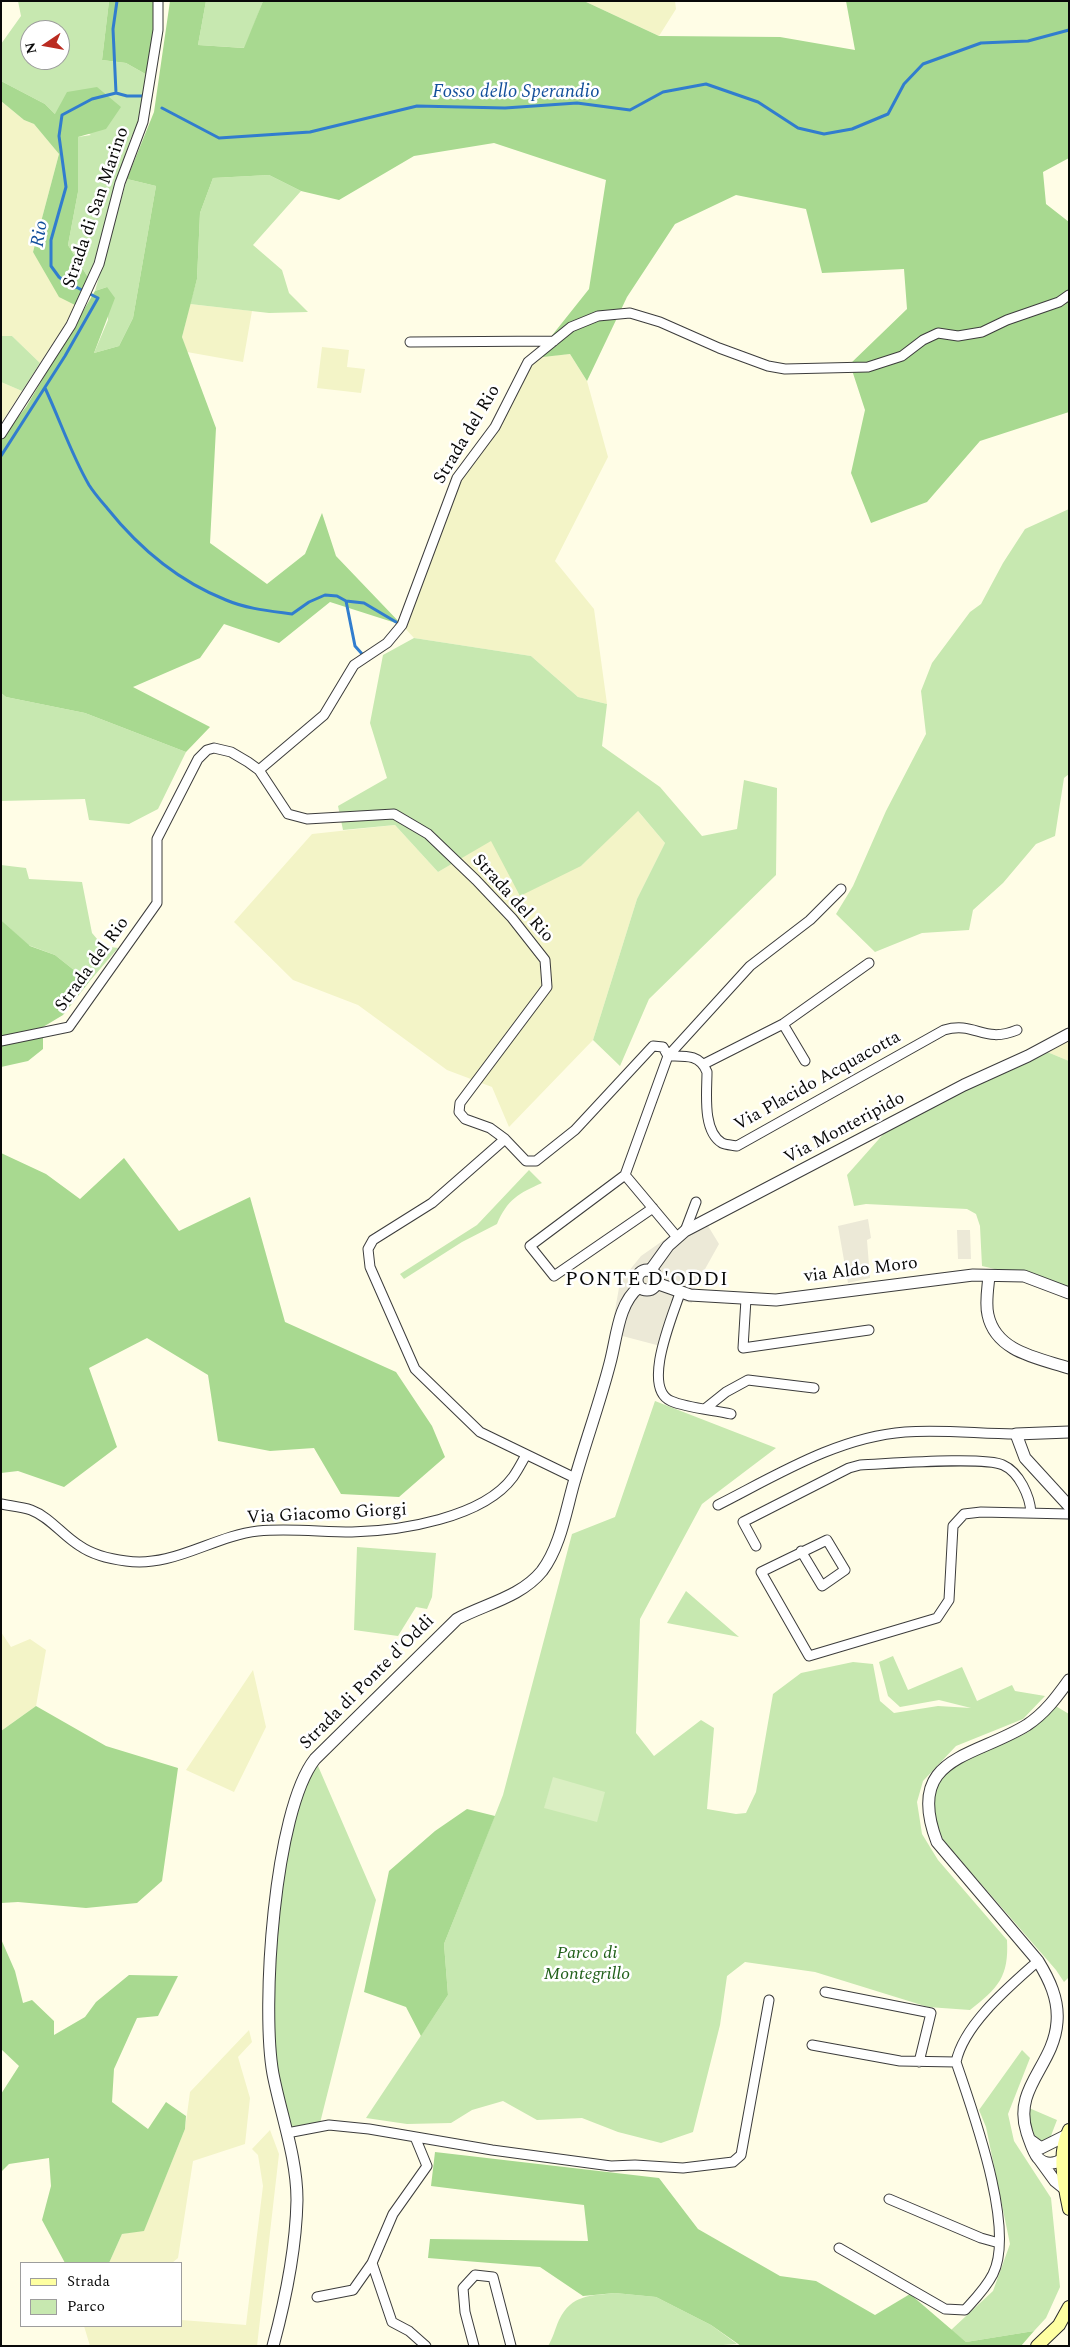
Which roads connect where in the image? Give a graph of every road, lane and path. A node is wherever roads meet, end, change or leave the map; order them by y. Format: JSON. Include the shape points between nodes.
{"nodes":[{"id":1,"x":158,"y":1,"type":"edge"},
{"id":2,"x":1069,"y":296,"type":"edge"},
{"id":3,"x":554,"y":341,"type":"junction"},
{"id":4,"x":410,"y":342,"type":"dead end"},
{"id":5,"x":1,"y":434,"type":"edge"},
{"id":6,"x":259,"y":770,"type":"junction"},
{"id":7,"x":841,"y":889,"type":"dead end"},
{"id":8,"x":869,"y":963,"type":"dead end"},
{"id":9,"x":783,"y":1024,"type":"junction"},
{"id":10,"x":1017,"y":1030,"type":"dead end"},
{"id":11,"x":1069,"y":1034,"type":"edge"},
{"id":12,"x":1,"y":1041,"type":"edge"},
{"id":13,"x":667,"y":1060,"type":"junction"},
{"id":14,"x":805,"y":1061,"type":"dead end"},
{"id":15,"x":704,"y":1064,"type":"junction"},
{"id":16,"x":506,"y":1140,"type":"junction"},
{"id":17,"x":625,"y":1175,"type":"junction"},
{"id":18,"x":696,"y":1202,"type":"dead end"},
{"id":19,"x":653,"y":1208,"type":"junction"},
{"id":20,"x":681,"y":1234,"type":"junction"},
{"id":21,"x":650,"y":1271,"type":"junction"},
{"id":22,"x":989,"y":1276,"type":"junction"},
{"id":23,"x":656,"y":1283,"type":"junction"},
{"id":24,"x":639,"y":1287,"type":"junction"},
{"id":25,"x":680,"y":1293,"type":"junction"},
{"id":26,"x":1069,"y":1293,"type":"edge"},
{"id":27,"x":746,"y":1298,"type":"junction"},
{"id":28,"x":869,"y":1330,"type":"dead end"},
{"id":29,"x":1069,"y":1368,"type":"edge"},
{"id":30,"x":814,"y":1388,"type":"dead end"},
{"id":31,"x":706,"y":1408,"type":"junction"},
{"id":32,"x":731,"y":1414,"type":"dead end"},
{"id":33,"x":1069,"y":1432,"type":"edge"},
{"id":34,"x":1016,"y":1434,"type":"junction"},
{"id":35,"x":526,"y":1455,"type":"junction"},
{"id":36,"x":575,"y":1478,"type":"junction"},
{"id":37,"x":1,"y":1504,"type":"edge"},
{"id":38,"x":718,"y":1505,"type":"dead end"},
{"id":39,"x":1069,"y":1506,"type":"edge"},
{"id":40,"x":1031,"y":1513,"type":"junction"},
{"id":41,"x":1069,"y":1514,"type":"edge"},
{"id":42,"x":756,"y":1546,"type":"dead end"},
{"id":43,"x":801,"y":1551,"type":"junction"},
{"id":44,"x":1069,"y":1680,"type":"edge"},
{"id":45,"x":1038,"y":1961,"type":"junction"},
{"id":46,"x":825,"y":1992,"type":"dead end"},
{"id":47,"x":769,"y":2000,"type":"dead end"},
{"id":48,"x":812,"y":2045,"type":"dead end"},
{"id":49,"x":919,"y":2062,"type":"junction"},
{"id":50,"x":956,"y":2062,"type":"junction"},
{"id":51,"x":286,"y":2133,"type":"junction"},
{"id":52,"x":1067,"y":2133,"type":"edge"},
{"id":53,"x":415,"y":2137,"type":"junction"},
{"id":54,"x":1039,"y":2153,"type":"junction"},
{"id":55,"x":1063,"y":2159,"type":"junction"},
{"id":56,"x":1065,"y":2189,"type":"junction"},
{"id":57,"x":889,"y":2199,"type":"dead end"},
{"id":58,"x":1069,"y":2209,"type":"edge"},
{"id":59,"x":999,"y":2243,"type":"junction"},
{"id":60,"x":839,"y":2248,"type":"dead end"},
{"id":61,"x":372,"y":2263,"type":"junction"},
{"id":62,"x":317,"y":2297,"type":"dead end"},
{"id":63,"x":1069,"y":2307,"type":"edge"},
{"id":64,"x":273,"y":2346,"type":"edge"},
{"id":65,"x":426,"y":2346,"type":"edge"},
{"id":66,"x":474,"y":2346,"type":"edge"},
{"id":67,"x":511,"y":2346,"type":"edge"},
{"id":68,"x":1038,"y":2346,"type":"edge"}],
"edges":[{"from":1,"to":5,"type":"street","name":"Strada di San Marino","via":[[158,30],[143,122],[120,183],[99,264],[71,325]]},
{"from":2,"to":3,"type":"street","name":"Strada del Rio","via":[[982,332],[958,336],[938,333],[902,356],[868,366],[785,369],[768,366],[630,313],[598,316],[571,327]]},
{"from":3,"to":4,"type":"street"},
{"from":3,"to":6,"type":"street","name":"Strada del Rio","via":[[528,362],[495,427],[457,478],[402,625],[387,643],[354,666],[324,715]]},
{"from":6,"to":12,"type":"street","name":"Strada del Rio","via":[[231,752],[214,748],[202,754],[157,840],[157,903],[114,966],[69,1026]]},
{"from":6,"to":16,"type":"street","name":"Strada del Rio","via":[[288,814],[307,819],[394,814],[428,834],[506,911],[545,960],[547,987],[460,1103],[459,1112],[465,1119],[490,1128]]},
{"from":7,"to":13,"type":"street","via":[[810,920],[750,966]]},
{"from":8,"to":9,"type":"street"},
{"from":9,"to":14,"type":"street"},
{"from":9,"to":15,"type":"street"},
{"from":10,"to":15,"type":"street","name":"Via Placido Acquacotta","via":[[990,1036],[958,1026],[944,1030],[737,1146],[723,1144],[710,1126]]},
{"from":11,"to":20,"type":"street","name":"Via Monteripido","via":[[964,1085]]},
{"from":13,"to":15,"type":"street","via":[[698,1058]]},
{"from":13,"to":16,"type":"street","via":[[663,1047],[653,1046],[575,1130],[536,1161],[526,1161]]},
{"from":13,"to":17,"type":"street"},
{"from":16,"to":35,"type":"street","via":[[432,1203],[373,1240],[368,1248],[370,1267],[415,1369],[480,1432]]},
{"from":17,"to":19,"type":"street"},
{"from":17,"to":19,"type":"street","via":[[530,1246],[554,1276]]},
{"from":18,"to":20,"type":"street"},
{"from":19,"to":20,"type":"street"},
{"from":20,"to":21,"type":"street","name":"Via Monteripido","via":[[654,1262]]},
{"from":21,"to":23,"type":"street"},
{"from":21,"to":24,"type":"street","name":"Strada di Ponte d'Oddi","via":[[639,1273],[636,1280]]},
{"from":22,"to":26,"type":"street","name":"via Aldo Moro","via":[[1024,1276]]},
{"from":22,"to":27,"type":"street","name":"via Aldo Moro","via":[[900,1283],[776,1300]]},
{"from":22,"to":29,"type":"street","via":[[988,1314],[994,1330],[1005,1343],[1018,1352]]},
{"from":23,"to":24,"type":"street","via":[[647,1290]]},
{"from":23,"to":25,"type":"street","name":"via Aldo Moro"},
{"from":24,"to":36,"type":"street","name":"Strada di Ponte d'Oddi","via":[[623,1306],[605,1381]]},
{"from":25,"to":27,"type":"street","name":"via Aldo Moro"},
{"from":25,"to":31,"type":"street","via":[[659,1362],[659,1386],[670,1401]]},
{"from":27,"to":28,"type":"street","via":[[743,1348]]},
{"from":30,"to":31,"type":"street","via":[[748,1380]]},
{"from":31,"to":32,"type":"street"},
{"from":33,"to":34,"type":"street"},
{"from":34,"to":38,"type":"street","via":[[905,1432],[851,1443],[811,1458]]},
{"from":34,"to":39,"type":"street","via":[[1025,1458]]},
{"from":35,"to":36,"type":"street"},
{"from":35,"to":37,"type":"street","name":"Via Giacomo Giorgi","via":[[512,1479],[489,1498],[463,1511],[423,1524],[353,1532],[258,1532],[149,1561],[128,1562],[104,1557],[80,1546],[31,1510]]},
{"from":36,"to":51,"type":"street","name":"Strada di Ponte d'Oddi","via":[[559,1535],[542,1570],[529,1584],[506,1598],[457,1620],[315,1759],[304,1776],[285,1841],[271,1954],[269,2040]]},
{"from":40,"to":41,"type":"street"},
{"from":40,"to":42,"type":"street","via":[[1022,1486],[1010,1469],[1002,1464],[981,1461],[860,1465],[743,1522]]},
{"from":40,"to":43,"type":"street","via":[[964,1514],[953,1526],[949,1600],[938,1618],[809,1656],[762,1572]]},
{"from":43,"to":43,"type":"street","via":[[827,1540],[844,1570],[822,1586]]},
{"from":44,"to":45,"type":"street","via":[[1040,1715],[1011,1733],[964,1753],[943,1768],[929,1796],[932,1828],[937,1842]]},
{"from":45,"to":50,"type":"street","via":[[971,2029],[958,2050]]},
{"from":45,"to":54,"type":"street","via":[[1055,1994],[1058,2019],[1051,2050],[1023,2102],[1023,2119],[1029,2138]]},
{"from":46,"to":49,"type":"street","via":[[931,2013]]},
{"from":47,"to":53,"type":"street","via":[[741,2155],[733,2162],[682,2168],[611,2166]]},
{"from":48,"to":49,"type":"street"},
{"from":49,"to":50,"type":"street"},
{"from":50,"to":59,"type":"street","via":[[997,2197]]},
{"from":51,"to":53,"type":"street","via":[[329,2125]]},
{"from":51,"to":64,"type":"street","name":"Strada di Ponte d'Oddi","via":[[297,2201],[288,2290]]},
{"from":52,"to":54,"type":"street"},
{"from":52,"to":55,"type":"main road"},
{"from":53,"to":61,"type":"street","via":[[427,2166],[393,2214]]},
{"from":54,"to":55,"type":"street"},
{"from":54,"to":56,"type":"street","via":[[1050,2176]]},
{"from":55,"to":56,"type":"main road"},
{"from":56,"to":58,"type":"main road"},
{"from":57,"to":59,"type":"street"},
{"from":59,"to":60,"type":"street","via":[[994,2272],[982,2292],[965,2310],[945,2310]]},
{"from":61,"to":62,"type":"street","via":[[353,2290]]},
{"from":61,"to":65,"type":"street","via":[[392,2322]]},
{"from":63,"to":68,"type":"main road","via":[[1058,2325]]},
{"from":66,"to":67,"type":"street","via":[[465,2312],[463,2288],[475,2275],[493,2277]]}]}
